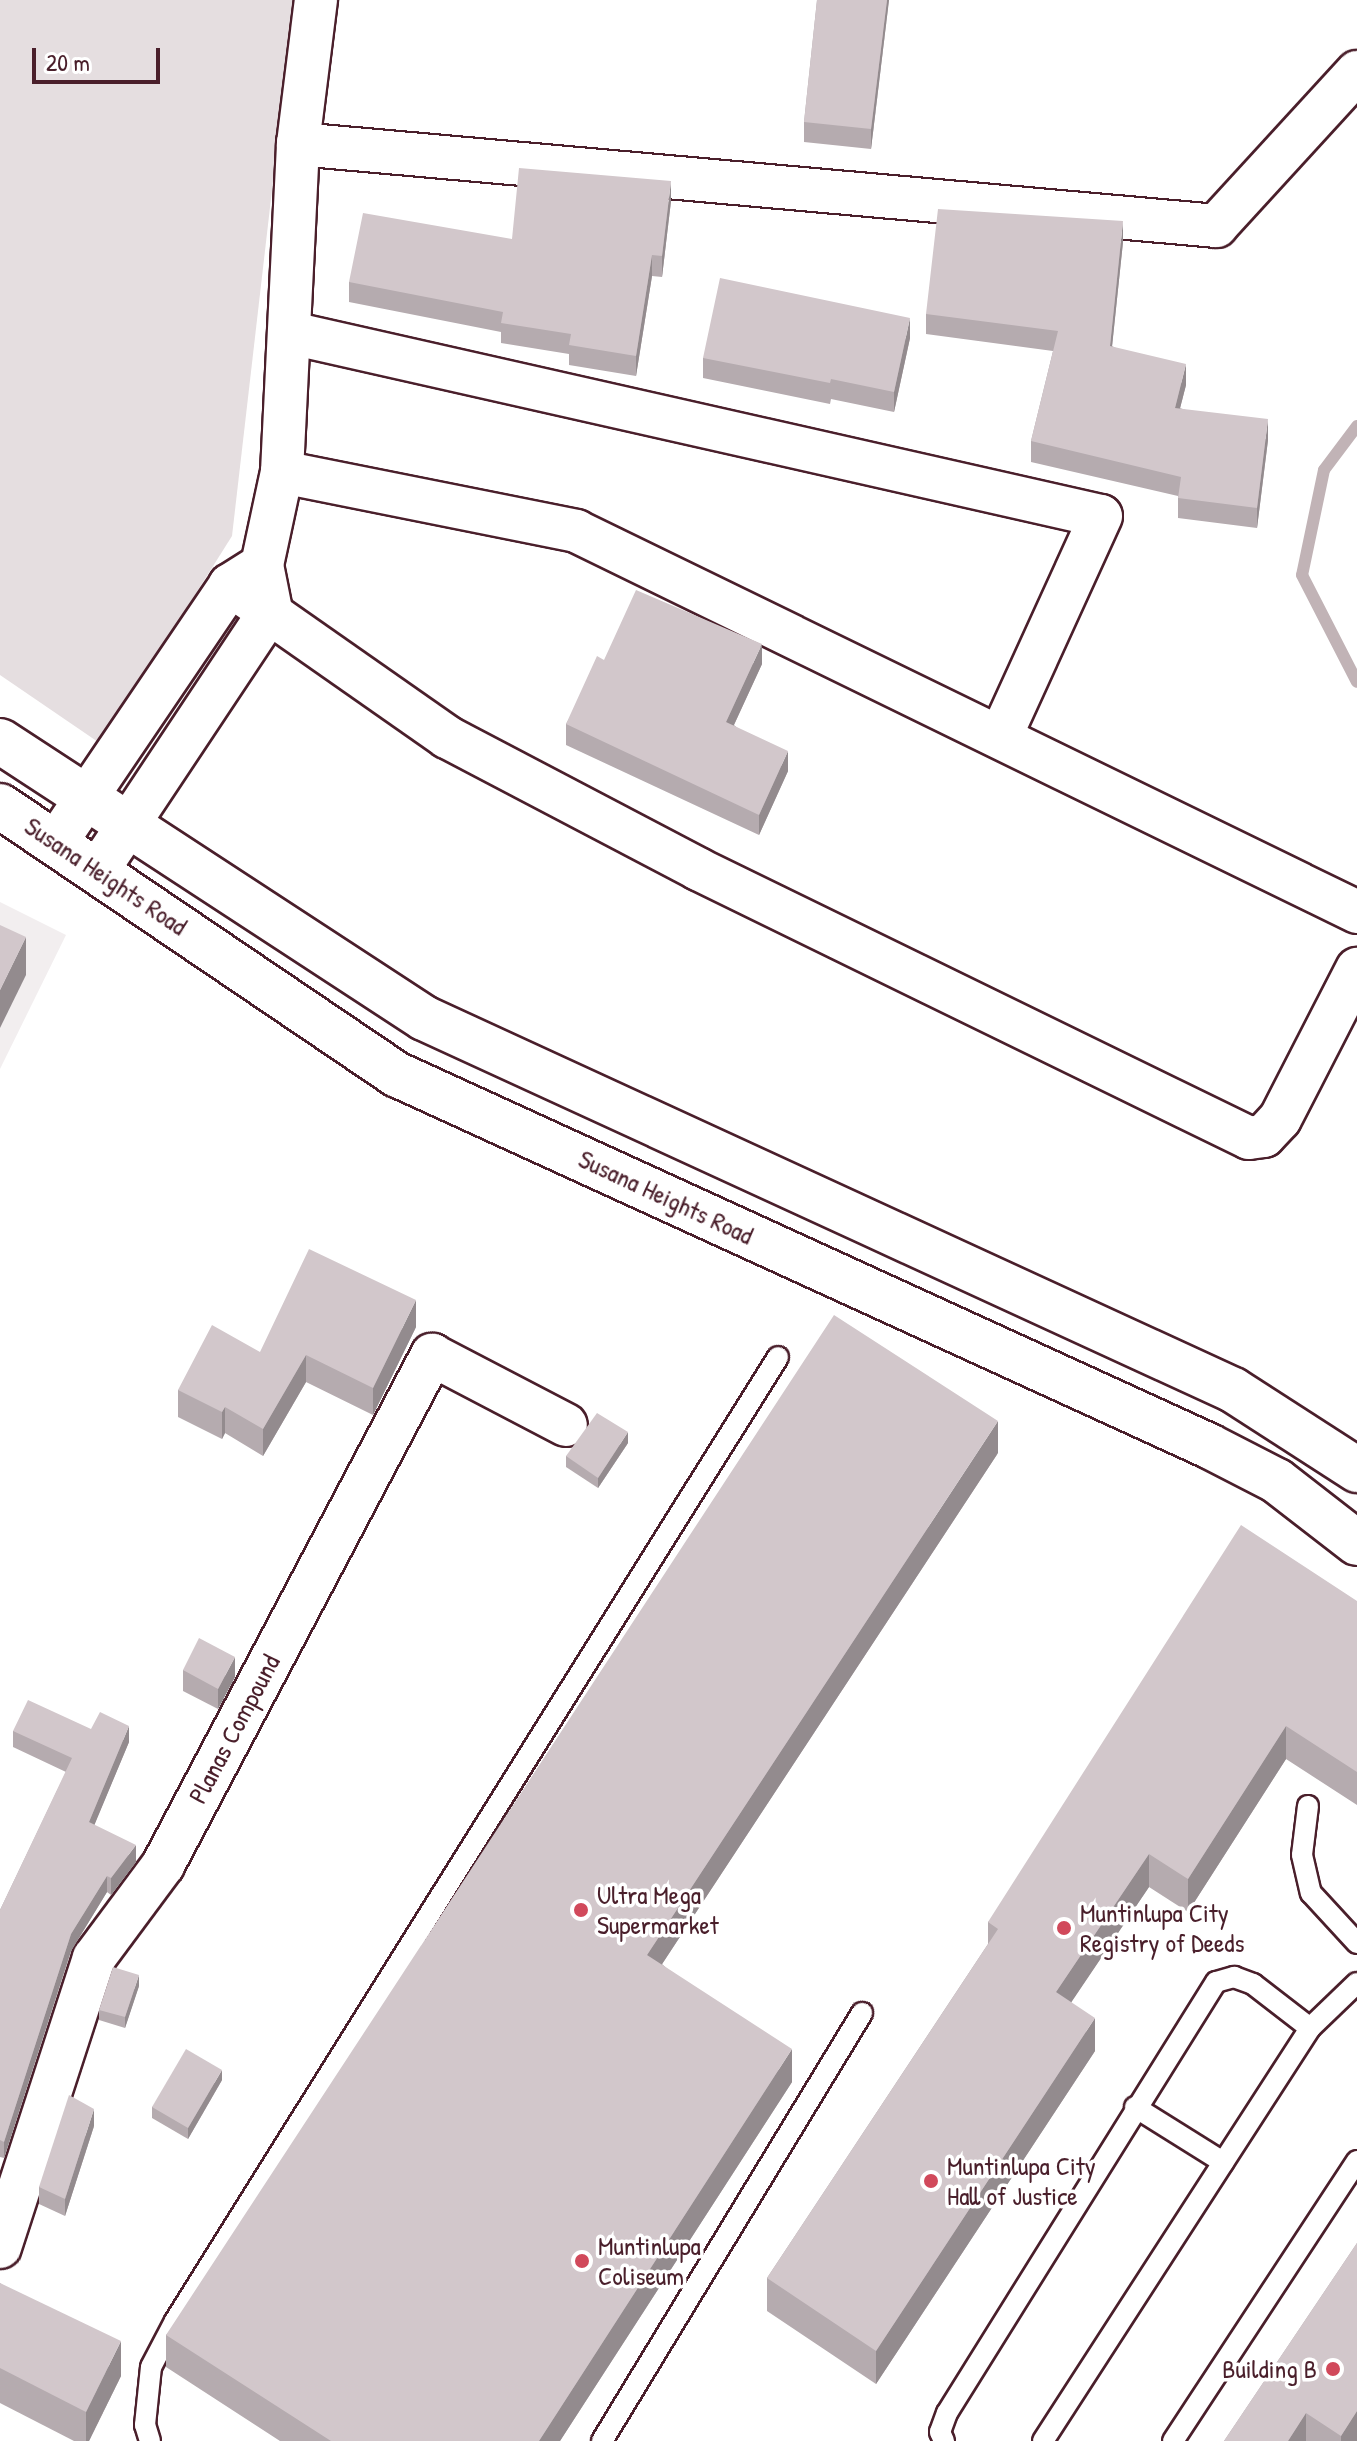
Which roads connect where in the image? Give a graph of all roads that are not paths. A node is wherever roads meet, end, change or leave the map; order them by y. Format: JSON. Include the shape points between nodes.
{"nodes":[{"id":1,"x":316,"y":0,"type":"edge"},
{"id":2,"x":1357,"y":72,"type":"edge"},
{"id":3,"x":298,"y":144,"type":"junction"},
{"id":4,"x":291,"y":333,"type":"junction"},
{"id":5,"x":282,"y":472,"type":"junction"},
{"id":6,"x":246,"y":575,"type":"junction"},
{"id":7,"x":271,"y":610,"type":"junction"},
{"id":8,"x":1001,"y":735,"type":"junction"},
{"id":9,"x":0,"y":741,"type":"edge"},
{"id":10,"x":90,"y":797,"type":"junction"},
{"id":11,"x":0,"y":806,"type":"edge"},
{"id":12,"x":128,"y":826,"type":"junction"},
{"id":13,"x":57,"y":841,"type":"junction"},
{"id":14,"x":98,"y":870,"type":"junction"},
{"id":15,"x":1357,"y":912,"type":"edge"},
{"id":16,"x":1357,"y":969,"type":"edge"},
{"id":17,"x":778,"y":1357,"type":"dead end"},
{"id":18,"x":566,"y":1425,"type":"dead end"},
{"id":19,"x":1357,"y":1470,"type":"edge"},
{"id":20,"x":1357,"y":1543,"type":"edge"},
{"id":21,"x":1308,"y":1806,"type":"dead end"},
{"id":22,"x":1357,"y":1943,"type":"edge"},
{"id":23,"x":1357,"y":1983,"type":"edge"},
{"id":24,"x":862,"y":2013,"type":"dead end"},
{"id":25,"x":1310,"y":2028,"type":"junction"},
{"id":26,"x":1135,"y":2107,"type":"junction"},
{"id":27,"x":1357,"y":2161,"type":"edge"},
{"id":28,"x":1223,"y":2162,"type":"junction"},
{"id":29,"x":0,"y":2247,"type":"edge"},
{"id":30,"x":150,"y":2441,"type":"edge"},
{"id":31,"x":602,"y":2441,"type":"edge"},
{"id":32,"x":944,"y":2441,"type":"edge"},
{"id":33,"x":1043,"y":2441,"type":"edge"},
{"id":34,"x":1173,"y":2441,"type":"edge"}],
"edges":[{"from":1,"to":3,"type":"street"},
{"from":2,"to":3,"type":"street","via":[[1216,226]]},
{"from":3,"to":4,"type":"street"},
{"from":4,"to":5,"type":"street"},
{"from":4,"to":8,"type":"street","via":[[1101,516]]},
{"from":5,"to":6,"type":"street"},
{"from":5,"to":8,"type":"street","via":[[576,531]]},
{"from":6,"to":7,"type":"street"},
{"from":6,"to":10,"type":"street"},
{"from":7,"to":12,"type":"street"},
{"from":7,"to":16,"type":"street","via":[[447,737],[698,869],[1249,1138],[1264,1136],[1280,1119]]},
{"from":8,"to":15,"type":"street"},
{"from":9,"to":10,"type":"main road","name":"Susana Heights Road"},
{"from":10,"to":12,"type":"main road","name":"Susana Heights Road"},
{"from":10,"to":13,"type":"street"},
{"from":11,"to":13,"type":"main road","name":"Susana Heights Road"},
{"from":12,"to":14,"type":"street"},
{"from":12,"to":19,"type":"main road","name":"Susana Heights Road","via":[[424,1018],[1233,1390]]},
{"from":13,"to":14,"type":"main road","name":"Susana Heights Road"},
{"from":14,"to":20,"type":"main road","name":"Susana Heights Road","via":[[398,1075],[1209,1446],[1277,1481]]},
{"from":17,"to":30,"type":"lane","via":[[175,2321],[151,2367],[145,2425]]},
{"from":18,"to":29,"type":"street","name":"Planas Compound","via":[[432,1355],[163,1865],[94,1958]]},
{"from":21,"to":22,"type":"lane","via":[[1302,1855],[1311,1893]]},
{"from":23,"to":25,"type":"lane"},
{"from":24,"to":31,"type":"lane"},
{"from":25,"to":26,"type":"lane","via":[[1253,1984],[1234,1977],[1216,1982]]},
{"from":25,"to":28,"type":"lane"},
{"from":26,"to":28,"type":"lane"},
{"from":26,"to":32,"type":"lane","via":[[947,2413],[940,2432]]},
{"from":27,"to":34,"type":"lane"},
{"from":28,"to":33,"type":"lane"}]}
